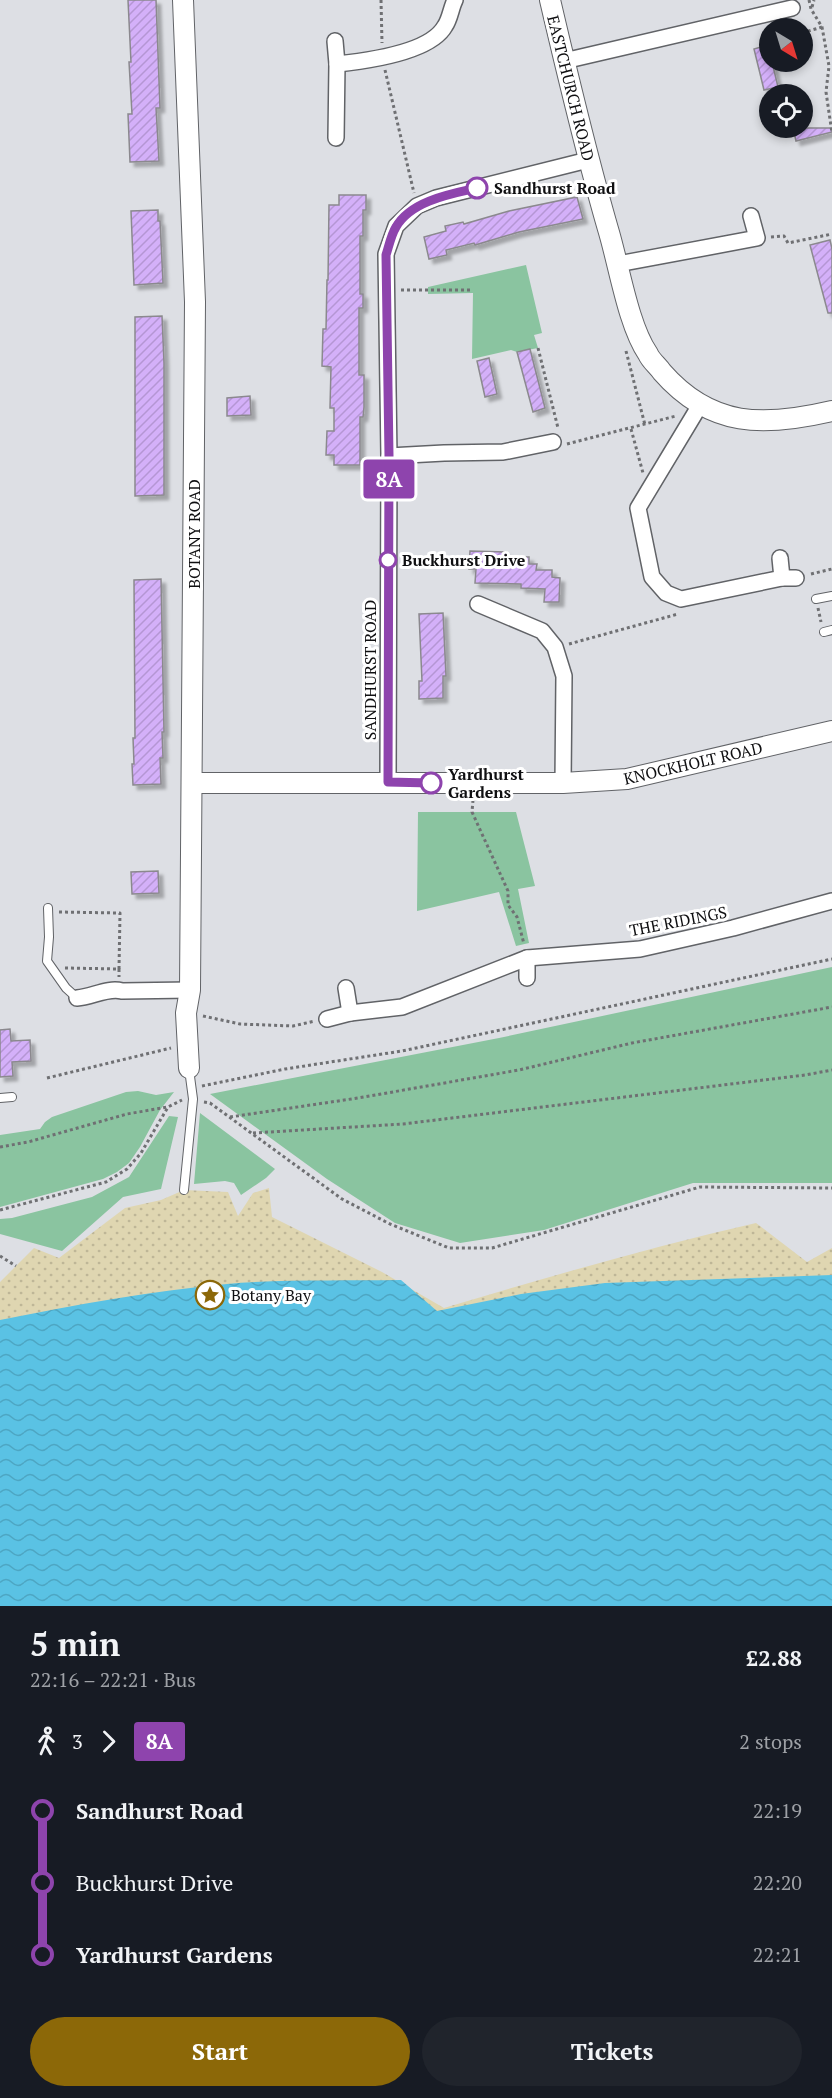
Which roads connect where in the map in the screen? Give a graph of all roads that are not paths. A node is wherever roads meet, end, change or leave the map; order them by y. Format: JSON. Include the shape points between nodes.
{"nodes":[{"id":1,"x":183,"y":0,"type":"edge"},
{"id":2,"x":455,"y":0,"type":"edge"},
{"id":3,"x":550,"y":0,"type":"edge"},
{"id":4,"x":792,"y":8,"type":"dead end"},
{"id":5,"x":335,"y":41,"type":"dead end"},
{"id":6,"x":564,"y":61,"type":"junction"},
{"id":7,"x":337,"y":64,"type":"junction"},
{"id":8,"x":336,"y":138,"type":"dead end"},
{"id":9,"x":588,"y":160,"type":"junction"},
{"id":10,"x":751,"y":216,"type":"dead end"},
{"id":11,"x":618,"y":264,"type":"junction"},
{"id":12,"x":700,"y":405,"type":"junction"},
{"id":13,"x":832,"y":411,"type":"edge"},
{"id":14,"x":557,"y":442,"type":"road end"},
{"id":15,"x":389,"y":456,"type":"junction"},
{"id":16,"x":780,"y":558,"type":"dead end"},
{"id":17,"x":832,"y":596,"type":"edge"},
{"id":18,"x":816,"y":599,"type":"dead end"},
{"id":19,"x":478,"y":604,"type":"dead end"},
{"id":20,"x":832,"y":731,"type":"edge"},
{"id":21,"x":388,"y":782,"type":"junction"},
{"id":22,"x":193,"y":783,"type":"junction"},
{"id":23,"x":563,"y":783,"type":"junction"},
{"id":24,"x":832,"y":901,"type":"edge"},
{"id":25,"x":48,"y":908,"type":"dead end"},
{"id":26,"x":527,"y":958,"type":"junction"},
{"id":27,"x":527,"y":978,"type":"dead end"},
{"id":28,"x":346,"y":988,"type":"dead end"},
{"id":29,"x":190,"y":990,"type":"junction"},
{"id":30,"x":76,"y":998,"type":"joint"},
{"id":31,"x":350,"y":1013,"type":"junction"},
{"id":32,"x":327,"y":1019,"type":"road end"},
{"id":33,"x":189,"y":1068,"type":"joint"},
{"id":34,"x":12,"y":1097,"type":"dead end"},
{"id":35,"x":0,"y":1098,"type":"edge"},
{"id":36,"x":184,"y":1190,"type":"dead end"}],
"edges":[{"from":1,"to":22,"type":"street","name":"BOTANY ROAD","via":[[195,302]]},
{"from":2,"to":7,"type":"street","via":[[445,27],[434,40],[382,58]]},
{"from":3,"to":6,"type":"street","name":"EASTCHURCH ROAD"},
{"from":4,"to":6,"type":"street"},
{"from":5,"to":7,"type":"street"},
{"from":6,"to":9,"type":"street","name":"EASTCHURCH ROAD"},
{"from":7,"to":8,"type":"street"},
{"from":9,"to":11,"type":"street","name":"EASTCHURCH ROAD"},
{"from":9,"to":15,"type":"street","name":"SANDHURST ROAD","via":[[436,198],[417,206],[396,226],[386,255]]},
{"from":10,"to":11,"type":"street","via":[[757,238]]},
{"from":11,"to":12,"type":"street","name":"EASTCHURCH ROAD","via":[[632,319],[647,354],[678,390]]},
{"from":12,"to":13,"type":"street","name":"EASTCHURCH ROAD","via":[[725,416],[753,421],[780,422]]},
{"from":12,"to":16,"type":"street","via":[[638,508],[652,577],[666,593],[681,599],[789,578]]},
{"from":14,"to":15,"type":"street","via":[[503,452]]},
{"from":15,"to":21,"type":"street","name":"SANDHURST ROAD"},
{"from":17,"to":18,"type":"lane"},
{"from":19,"to":23,"type":"street","via":[[542,632],[555,647],[564,675]]},
{"from":20,"to":23,"type":"street","name":"KNOCKHOLT ROAD","via":[[627,779]]},
{"from":21,"to":22,"type":"street","name":"KNOCKHOLT ROAD"},
{"from":21,"to":23,"type":"street","name":"KNOCKHOLT ROAD"},
{"from":22,"to":29,"type":"street","name":"BOTANY ROAD"},
{"from":24,"to":26,"type":"street","name":"THE RIDINGS","via":[[640,949]]},
{"from":25,"to":30,"type":"lane","via":[[46,960]]},
{"from":26,"to":27,"type":"street"},
{"from":26,"to":31,"type":"street","name":"THE RIDINGS","via":[[402,1007]]},
{"from":28,"to":31,"type":"street"},
{"from":29,"to":30,"type":"street","via":[[114,989]]},
{"from":29,"to":33,"type":"street","name":"BOTANY ROAD","via":[[186,1013]]},
{"from":31,"to":32,"type":"street","name":"THE RIDINGS"},
{"from":33,"to":36,"type":"lane","via":[[193,1099]]},
{"from":34,"to":35,"type":"lane"}]}
